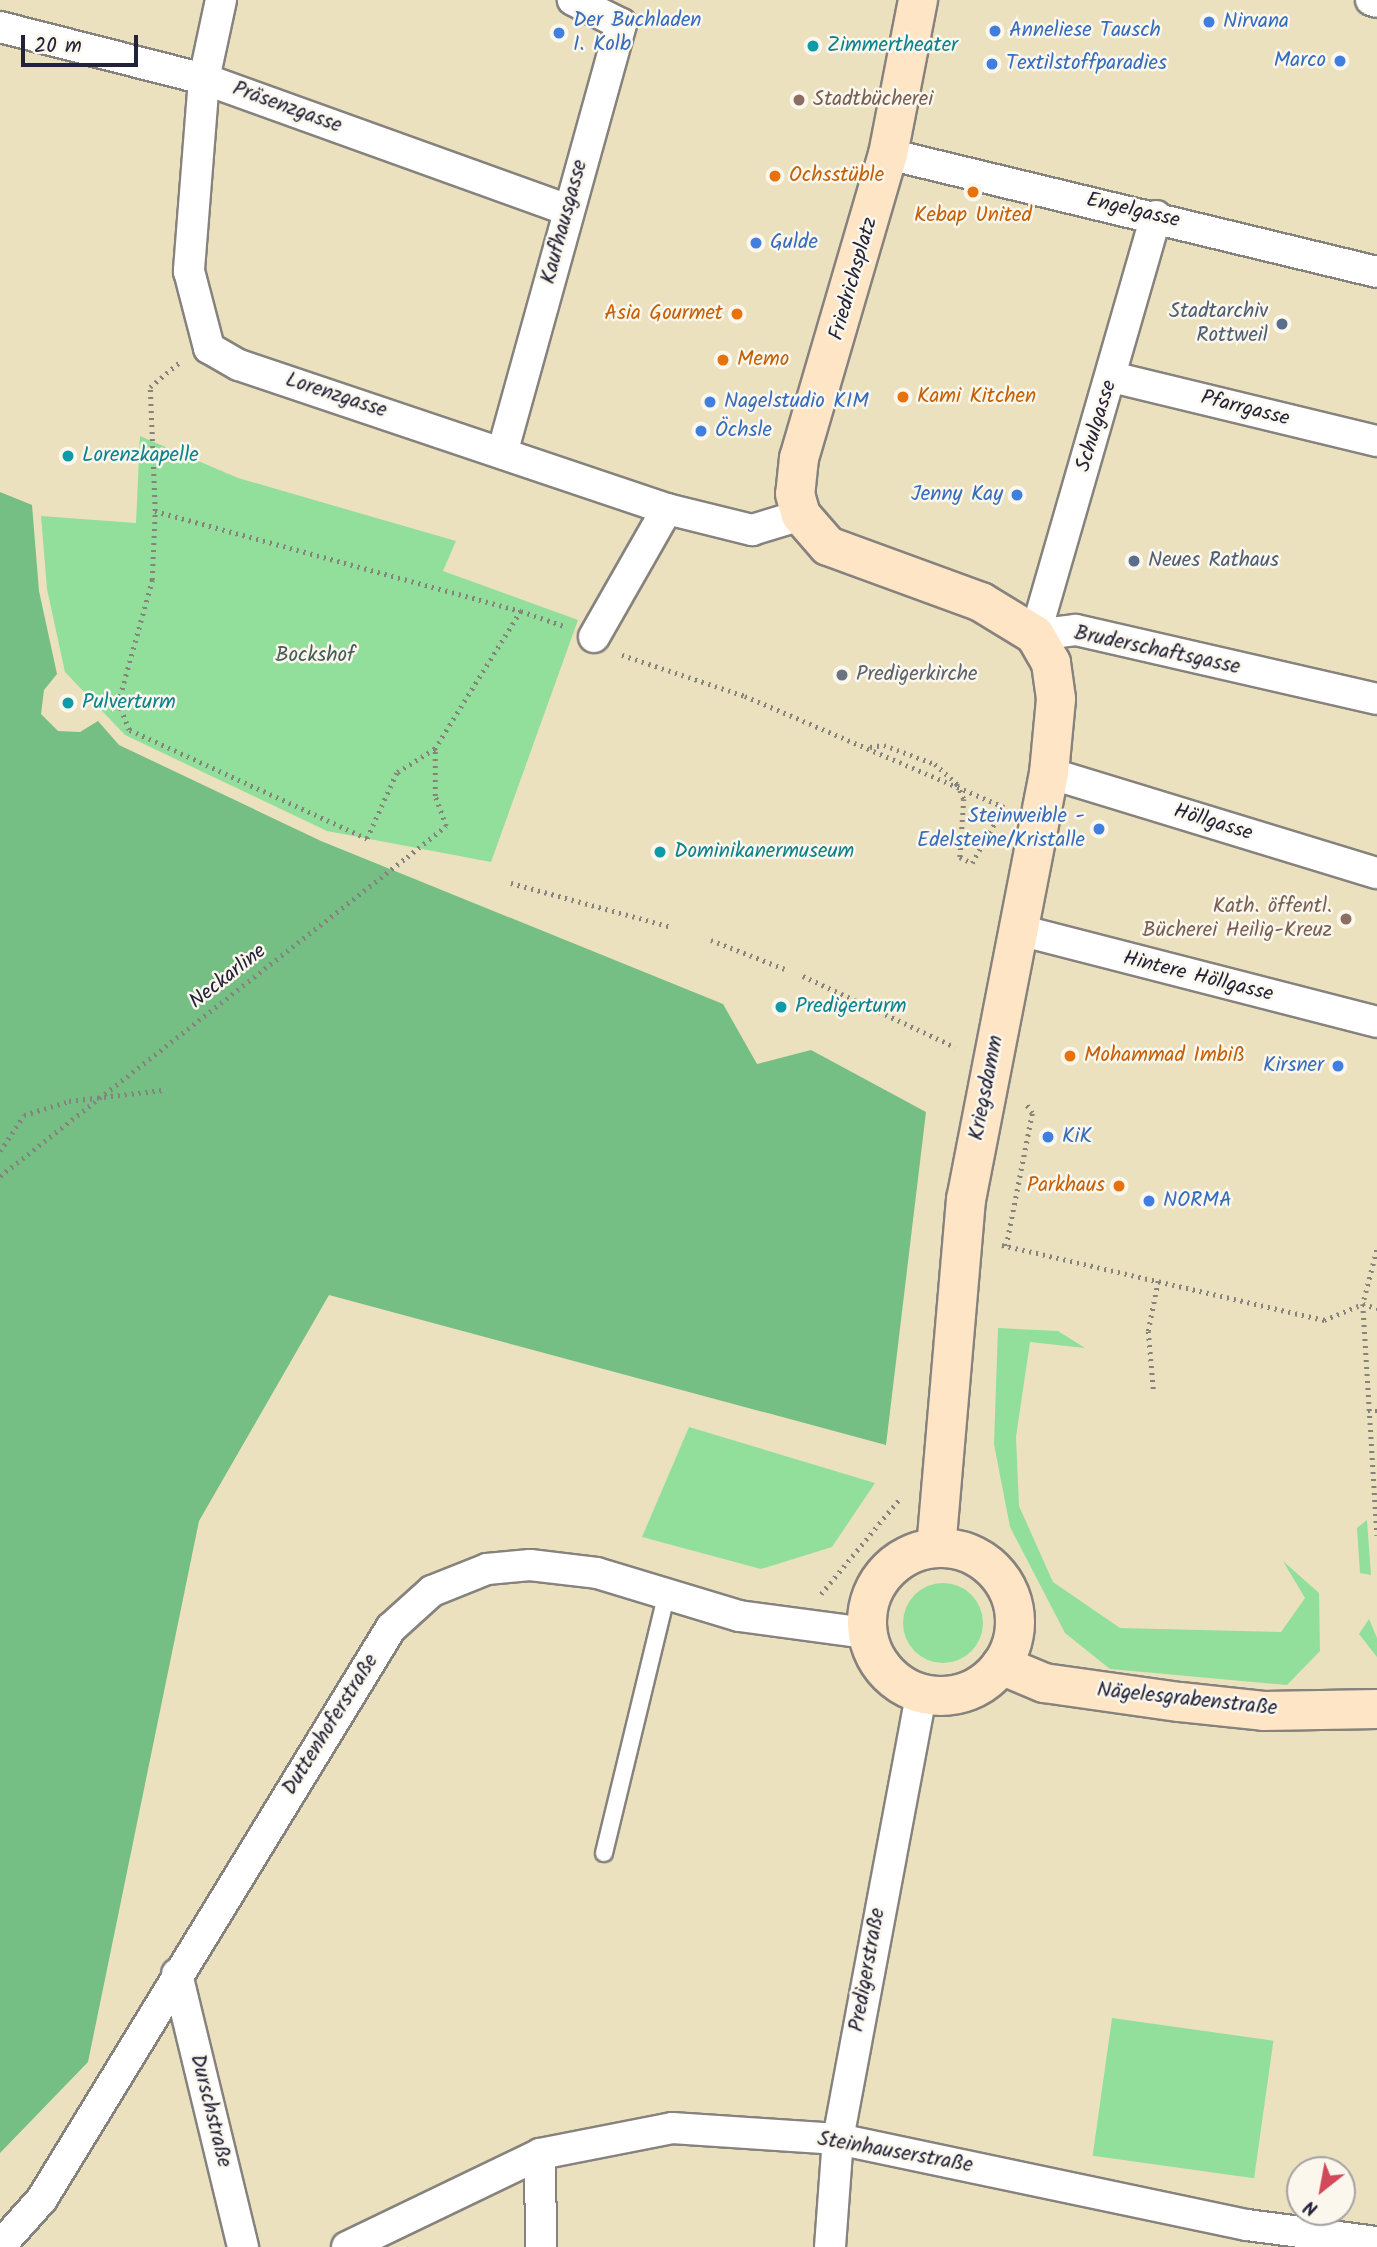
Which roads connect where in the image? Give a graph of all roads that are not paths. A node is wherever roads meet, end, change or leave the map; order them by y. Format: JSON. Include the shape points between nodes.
{"nodes":[{"id":1,"x":221,"y":0,"type":"edge"},
{"id":2,"x":573,"y":0,"type":"edge"},
{"id":3,"x":918,"y":0,"type":"edge"},
{"id":4,"x":1371,"y":0,"type":"edge"},
{"id":5,"x":1377,"y":2,"type":"edge"},
{"id":6,"x":611,"y":7,"type":"edge"},
{"id":7,"x":0,"y":27,"type":"edge"},
{"id":8,"x":204,"y":79,"type":"junction"},
{"id":9,"x":888,"y":154,"type":"junction"},
{"id":10,"x":568,"y":210,"type":"junction"},
{"id":11,"x":1156,"y":216,"type":"junction"},
{"id":12,"x":1377,"y":272,"type":"edge"},
{"id":13,"x":1112,"y":377,"type":"junction"},
{"id":14,"x":1377,"y":441,"type":"edge"},
{"id":15,"x":503,"y":450,"type":"junction"},
{"id":16,"x":667,"y":509,"type":"junction"},
{"id":17,"x":801,"y":515,"type":"junction"},
{"id":18,"x":1035,"y":635,"type":"junction"},
{"id":19,"x":602,"y":644,"type":"road end"},
{"id":20,"x":1377,"y":699,"type":"edge"},
{"id":21,"x":1049,"y":774,"type":"junction"},
{"id":22,"x":1377,"y":873,"type":"edge"},
{"id":23,"x":1019,"y":930,"type":"junction"},
{"id":24,"x":1376,"y":1019,"type":"edge"},
{"id":25,"x":936,"y":1548,"type":"junction"},
{"id":26,"x":667,"y":1592,"type":"junction"},
{"id":27,"x":867,"y":1633,"type":"junction"},
{"id":28,"x":1002,"y":1665,"type":"junction"},
{"id":29,"x":921,"y":1694,"type":"junction"},
{"id":30,"x":1377,"y":1709,"type":"edge"},
{"id":31,"x":604,"y":1853,"type":"dead end"},
{"id":32,"x":177,"y":1975,"type":"junction"},
{"id":33,"x":838,"y":2139,"type":"junction"},
{"id":34,"x":540,"y":2154,"type":"junction"},
{"id":35,"x":1245,"y":2236,"type":"edge"},
{"id":36,"x":1377,"y":2242,"type":"edge"},
{"id":37,"x":0,"y":2246,"type":"edge"},
{"id":38,"x":243,"y":2247,"type":"edge"},
{"id":39,"x":347,"y":2247,"type":"edge"},
{"id":40,"x":541,"y":2247,"type":"edge"},
{"id":41,"x":830,"y":2247,"type":"edge"}],
"edges":[{"from":1,"to":8,"type":"street"},
{"from":2,"to":6,"type":"street"},
{"from":3,"to":9,"type":"street","name":"Friedrichsplatz"},
{"from":4,"to":5,"type":"street"},
{"from":6,"to":10,"type":"street","name":"Kaufhausgasse","via":[[621,24]]},
{"from":7,"to":8,"type":"street","name":"Präsenzgasse"},
{"from":8,"to":10,"type":"street","name":"Präsenzgasse"},
{"from":8,"to":15,"type":"street","name":"Lorenzgasse","via":[[189,271],[209,348],[239,365]]},
{"from":9,"to":11,"type":"street","name":"Engelgasse"},
{"from":9,"to":17,"type":"street","name":"Friedrichsplatz","via":[[799,458],[795,494]]},
{"from":10,"to":15,"type":"street","name":"Kaufhausgasse"},
{"from":11,"to":12,"type":"street","name":"Engelgasse"},
{"from":11,"to":13,"type":"street","name":"Schulgasse"},
{"from":13,"to":14,"type":"street","name":"Pfarrgasse"},
{"from":13,"to":18,"type":"street","name":"Schulgasse"},
{"from":15,"to":16,"type":"street","name":"Lorenzgasse"},
{"from":16,"to":17,"type":"street","name":"Lorenzgasse","via":[[752,530]]},
{"from":16,"to":19,"type":"street"},
{"from":17,"to":18,"type":"street","via":[[828,546],[981,602]]},
{"from":18,"to":20,"type":"street","name":"Bruderschaftsgasse","via":[[1076,630]]},
{"from":18,"to":21,"type":"street","name":"Kriegsdamm","via":[[1051,663],[1056,699]]},
{"from":21,"to":22,"type":"street","name":"Höllgasse"},
{"from":21,"to":23,"type":"street","name":"Kriegsdamm"},
{"from":23,"to":24,"type":"street","name":"Hintere Höllgasse"},
{"from":23,"to":25,"type":"street","name":"Kriegsdamm","via":[[966,1199]]},
{"from":25,"to":27,"type":"street","via":[[904,1559],[879,1582]]},
{"from":25,"to":28,"type":"street","via":[[981,1560],[1011,1597],[1015,1621]]},
{"from":26,"to":27,"type":"street","name":"Duttenhoferstraße","via":[[740,1616]]},
{"from":26,"to":31,"type":"lane"},
{"from":26,"to":32,"type":"street","name":"Duttenhoferstraße","via":[[597,1573],[530,1565],[488,1569],[432,1591],[391,1628]]},
{"from":27,"to":29,"type":"street","via":[[888,1675]]},
{"from":28,"to":29,"type":"street","via":[[970,1690]]},
{"from":28,"to":30,"type":"street","name":"Nägelesgrabenstraße","via":[[1044,1684],[1180,1702],[1264,1711]]},
{"from":29,"to":33,"type":"street","name":"Predigerstraße"},
{"from":32,"to":37,"type":"street","name":"Duttenhoferstraße","via":[[42,2199]]},
{"from":32,"to":38,"type":"street","name":"Durschstraße"},
{"from":33,"to":34,"type":"street","name":"Steinhauserstraße","via":[[672,2128]]},
{"from":33,"to":35,"type":"street","name":"Steinhauserstraße"},
{"from":33,"to":41,"type":"street","name":"Predigerstraße"},
{"from":34,"to":39,"type":"street","name":"Steinhauserstraße"},
{"from":34,"to":40,"type":"street"},
{"from":35,"to":36,"type":"street","name":"Steinhauserstraße"}]}
